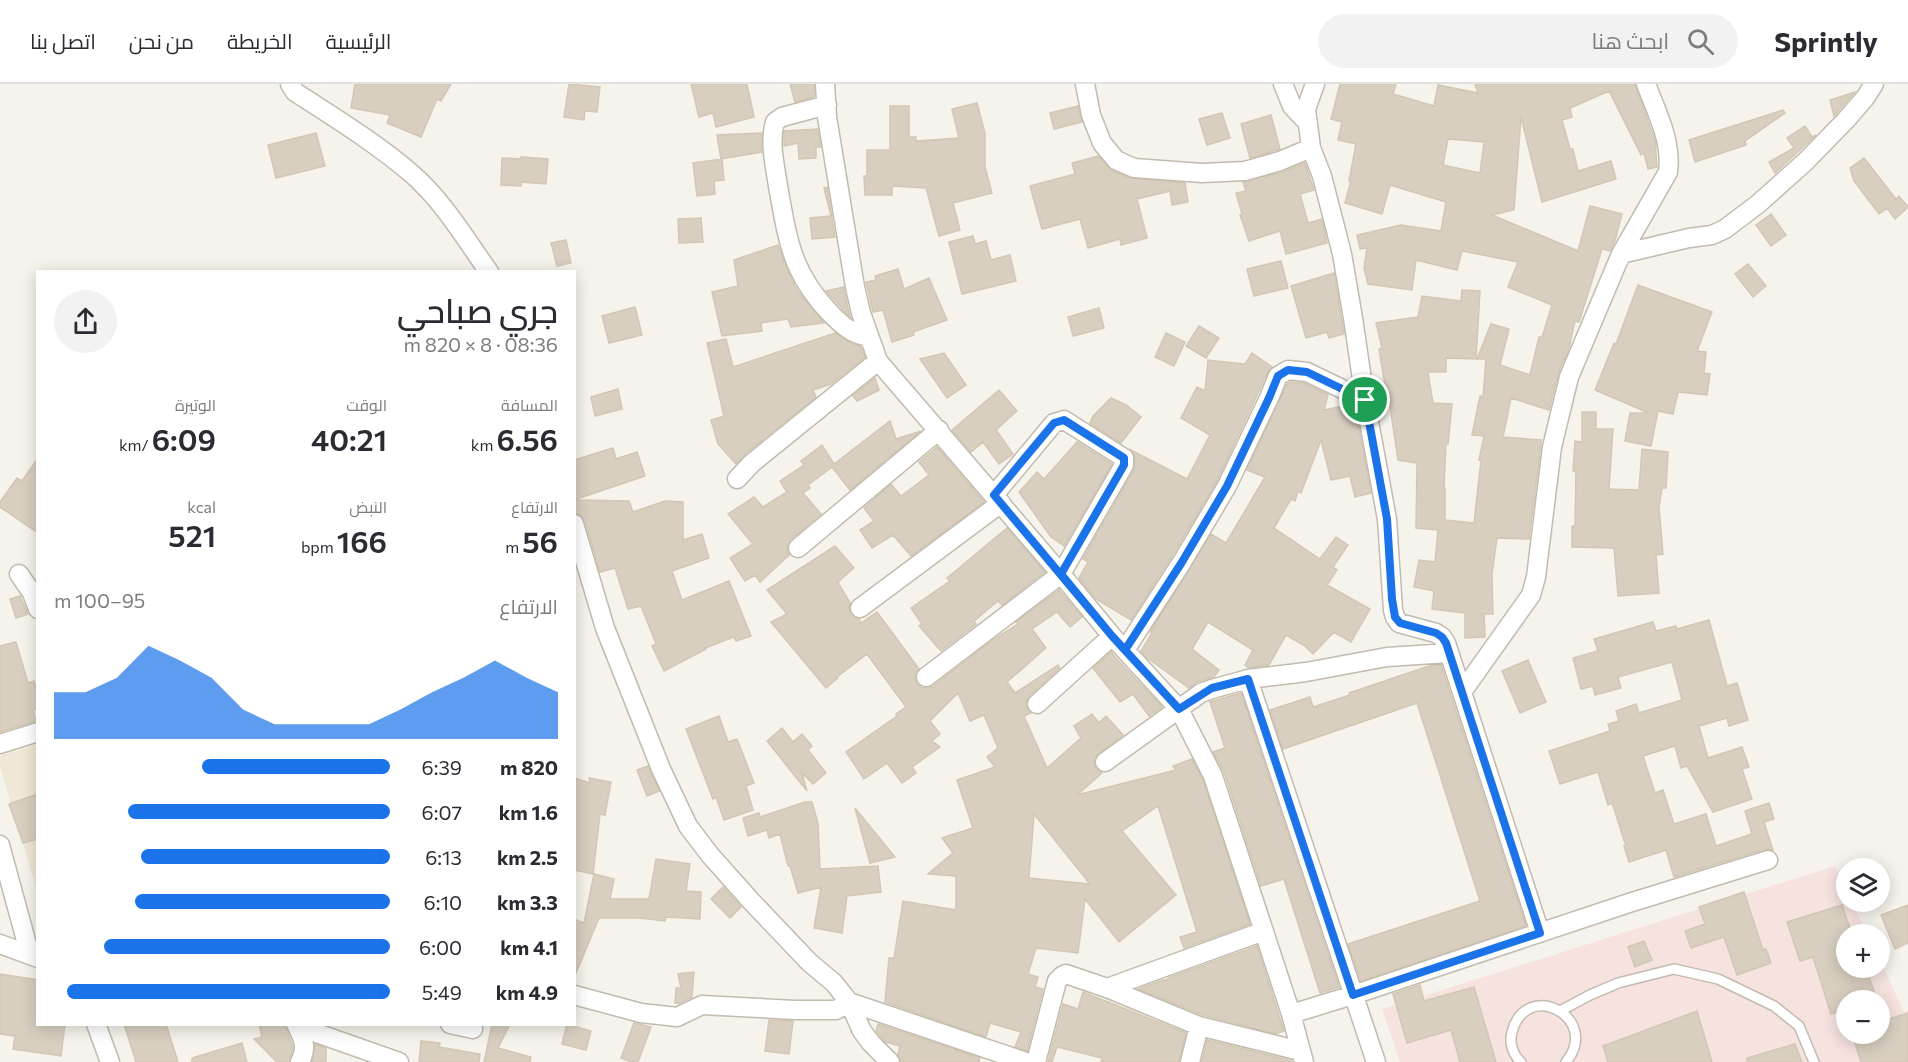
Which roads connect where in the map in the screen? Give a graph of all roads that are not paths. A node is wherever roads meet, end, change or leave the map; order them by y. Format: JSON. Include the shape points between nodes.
{"nodes":[{"id":1,"x":290,"y":84,"type":"edge"},
{"id":2,"x":825,"y":84,"type":"edge"},
{"id":3,"x":1085,"y":84,"type":"edge"},
{"id":4,"x":1283,"y":84,"type":"edge"},
{"id":5,"x":1315,"y":84,"type":"edge"},
{"id":6,"x":1646,"y":84,"type":"edge"},
{"id":7,"x":1874,"y":84,"type":"edge"},
{"id":8,"x":826,"y":105,"type":"junction"},
{"id":9,"x":1307,"y":122,"type":"junction"},
{"id":10,"x":1311,"y":148,"type":"junction"},
{"id":11,"x":1622,"y":254,"type":"junction"},
{"id":12,"x":488,"y":270,"type":"edge"},
{"id":13,"x":869,"y":337,"type":"junction"},
{"id":14,"x":878,"y":362,"type":"junction"},
{"id":15,"x":1365,"y":400,"type":"junction"},
{"id":16,"x":939,"y":430,"type":"junction"},
{"id":17,"x":737,"y":479,"type":"dead end"},
{"id":18,"x":997,"y":499,"type":"junction"},
{"id":19,"x":576,"y":531,"type":"edge"},
{"id":20,"x":798,"y":548,"type":"dead end"},
{"id":21,"x":19,"y":574,"type":"dead end"},
{"id":22,"x":1061,"y":574,"type":"junction"},
{"id":23,"x":36,"y":604,"type":"edge"},
{"id":24,"x":860,"y":608,"type":"dead end"},
{"id":25,"x":1112,"y":636,"type":"junction"},
{"id":26,"x":1125,"y":650,"type":"junction"},
{"id":27,"x":1449,"y":653,"type":"junction"},
{"id":28,"x":926,"y":676,"type":"dead end"},
{"id":29,"x":1248,"y":679,"type":"junction"},
{"id":30,"x":1462,"y":692,"type":"junction"},
{"id":31,"x":1037,"y":704,"type":"dead end"},
{"id":32,"x":1179,"y":709,"type":"junction"},
{"id":33,"x":36,"y":733,"type":"edge"},
{"id":34,"x":0,"y":744,"type":"edge"},
{"id":35,"x":1105,"y":762,"type":"dead end"},
{"id":36,"x":0,"y":845,"type":"edge"},
{"id":37,"x":1768,"y":860,"type":"dead end"},
{"id":38,"x":1264,"y":931,"type":"junction"},
{"id":39,"x":1540,"y":933,"type":"junction"},
{"id":40,"x":0,"y":944,"type":"edge"},
{"id":41,"x":34,"y":956,"type":"edge"},
{"id":42,"x":1107,"y":987,"type":"junction"},
{"id":43,"x":1353,"y":995,"type":"junction"},
{"id":44,"x":576,"y":996,"type":"edge"},
{"id":45,"x":849,"y":1002,"type":"junction"},
{"id":46,"x":1560,"y":1011,"type":"junction"},
{"id":47,"x":1291,"y":1014,"type":"junction"},
{"id":48,"x":97,"y":1026,"type":"edge"},
{"id":49,"x":459,"y":1026,"type":"edge"},
{"id":50,"x":1199,"y":1026,"type":"junction"},
{"id":51,"x":304,"y":1029,"type":"edge"},
{"id":52,"x":473,"y":1029,"type":"dead end"},
{"id":53,"x":1302,"y":1056,"type":"edge"},
{"id":54,"x":1518,"y":1061,"type":"edge"},
{"id":55,"x":110,"y":1062,"type":"edge"},
{"id":56,"x":300,"y":1062,"type":"edge"},
{"id":57,"x":399,"y":1062,"type":"edge"},
{"id":58,"x":890,"y":1062,"type":"edge"},
{"id":59,"x":1026,"y":1062,"type":"edge"},
{"id":60,"x":1036,"y":1062,"type":"edge"},
{"id":61,"x":1190,"y":1062,"type":"edge"},
{"id":62,"x":1376,"y":1062,"type":"edge"},
{"id":63,"x":1566,"y":1062,"type":"edge"},
{"id":64,"x":1814,"y":1062,"type":"edge"}],
"edges":[{"from":1,"to":12,"type":"street","via":[[295,92],[413,175],[445,209]]},
{"from":2,"to":8,"type":"street"},
{"from":3,"to":10,"type":"street","via":[[1102,143],[1116,160],[1134,168],[1202,173],[1245,171]]},
{"from":4,"to":9,"type":"street","via":[[1292,106]]},
{"from":5,"to":9,"type":"street","via":[[1306,110]]},
{"from":6,"to":11,"type":"street","via":[[1668,141],[1670,159],[1668,172]]},
{"from":7,"to":11,"type":"street","via":[[1805,162],[1725,229]]},
{"from":8,"to":13,"type":"street","via":[[855,287]]},
{"from":8,"to":13,"type":"street","via":[[775,122],[772,146],[787,238],[798,269],[819,302],[845,329]]},
{"from":9,"to":10,"type":"street"},
{"from":10,"to":15,"type":"street","via":[[1342,254]]},
{"from":11,"to":30,"type":"street","via":[[1569,377],[1552,447],[1531,596]]},
{"from":13,"to":14,"type":"street"},
{"from":14,"to":16,"type":"street"},
{"from":14,"to":17,"type":"street"},
{"from":15,"to":26,"type":"street","via":[[1307,372],[1288,370],[1278,376],[1227,486]]},
{"from":15,"to":27,"type":"street","via":[[1387,519],[1395,617],[1400,623],[1442,637]]},
{"from":16,"to":18,"type":"street"},
{"from":16,"to":20,"type":"street"},
{"from":18,"to":22,"type":"street"},
{"from":18,"to":22,"type":"street","via":[[1058,421],[1064,420],[1124,458],[1124,465]]},
{"from":18,"to":24,"type":"street"},
{"from":19,"to":45,"type":"street","via":[[605,628],[660,769],[688,826],[751,901]]},
{"from":21,"to":23,"type":"street"},
{"from":22,"to":25,"type":"street"},
{"from":22,"to":28,"type":"street"},
{"from":25,"to":26,"type":"street"},
{"from":25,"to":31,"type":"street"},
{"from":26,"to":32,"type":"street"},
{"from":27,"to":29,"type":"street","via":[[1387,657]]},
{"from":27,"to":30,"type":"street"},
{"from":29,"to":32,"type":"street","via":[[1212,688]]},
{"from":29,"to":43,"type":"street"},
{"from":30,"to":39,"type":"street"},
{"from":32,"to":35,"type":"street"},
{"from":32,"to":38,"type":"street","via":[[1214,776]]},
{"from":33,"to":34,"type":"street"},
{"from":36,"to":41,"type":"street"},
{"from":37,"to":39,"type":"street"},
{"from":38,"to":42,"type":"street"},
{"from":38,"to":47,"type":"street"},
{"from":39,"to":43,"type":"street"},
{"from":40,"to":41,"type":"street"},
{"from":42,"to":50,"type":"street"},
{"from":42,"to":60,"type":"street","via":[[1069,974],[1059,977]]},
{"from":43,"to":47,"type":"street"},
{"from":43,"to":62,"type":"street"},
{"from":44,"to":45,"type":"street","via":[[641,1013],[677,1017],[702,1005],[836,1010]]},
{"from":45,"to":58,"type":"street","via":[[862,1031]]},
{"from":45,"to":59,"type":"street"},
{"from":46,"to":54,"type":"lane","via":[[1531,1008],[1514,1023],[1512,1050]]},
{"from":46,"to":63,"type":"lane","via":[[1573,1024],[1576,1044]]},
{"from":46,"to":64,"type":"lane","via":[[1618,983],[1674,969],[1718,980],[1774,1006],[1799,1026]]},
{"from":47,"to":53,"type":"street"},
{"from":48,"to":55,"type":"street"},
{"from":49,"to":52,"type":"street"},
{"from":50,"to":53,"type":"street"},
{"from":50,"to":61,"type":"street"},
{"from":51,"to":56,"type":"street","via":[[304,1054]]},
{"from":51,"to":57,"type":"street"}]}
